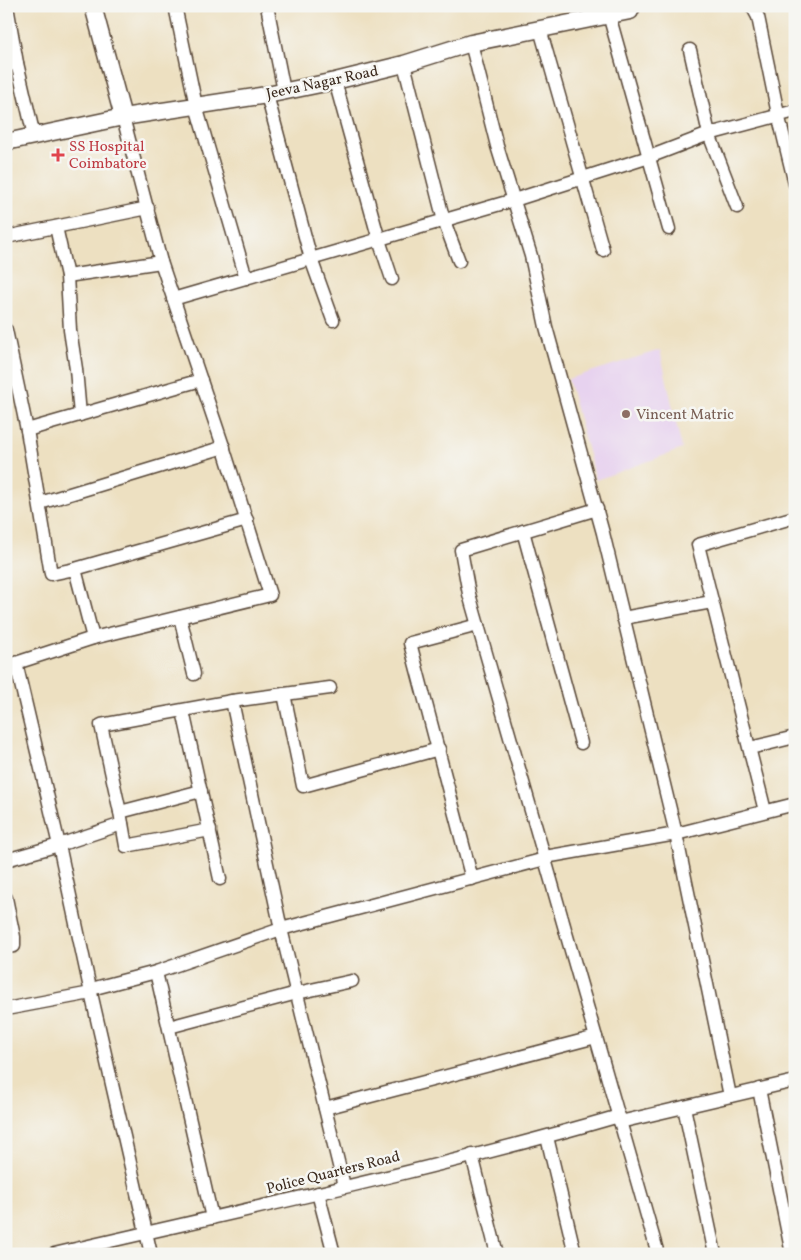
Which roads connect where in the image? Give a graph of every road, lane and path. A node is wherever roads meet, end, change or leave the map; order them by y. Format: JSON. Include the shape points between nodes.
{"nodes":[{"id":1,"x":7,"y":6,"type":"edge"},
{"id":2,"x":93,"y":6,"type":"edge"},
{"id":3,"x":175,"y":6,"type":"edge"},
{"id":4,"x":267,"y":6,"type":"edge"},
{"id":5,"x":632,"y":6,"type":"edge"},
{"id":6,"x":752,"y":6,"type":"edge"},
{"id":7,"x":609,"y":15,"type":"junction"},
{"id":8,"x":540,"y":29,"type":"junction"},
{"id":9,"x":471,"y":43,"type":"junction"},
{"id":10,"x":690,"y":50,"type":"dead end"},
{"id":11,"x":12,"y":64,"type":"edge"},
{"id":12,"x":404,"y":64,"type":"junction"},
{"id":13,"x":335,"y":81,"type":"junction"},
{"id":14,"x":284,"y":91,"type":"junction"},
{"id":15,"x":267,"y":95,"type":"junction"},
{"id":16,"x":196,"y":106,"type":"junction"},
{"id":17,"x":795,"y":111,"type":"edge"},
{"id":18,"x":778,"y":114,"type":"junction"},
{"id":19,"x":123,"y":117,"type":"junction"},
{"id":20,"x":709,"y":134,"type":"junction"},
{"id":21,"x":34,"y":136,"type":"junction"},
{"id":22,"x":6,"y":142,"type":"edge"},
{"id":23,"x":649,"y":157,"type":"junction"},
{"id":24,"x":582,"y":178,"type":"junction"},
{"id":25,"x":795,"y":184,"type":"edge"},
{"id":26,"x":514,"y":200,"type":"junction"},
{"id":27,"x":736,"y":207,"type":"dead end"},
{"id":28,"x":148,"y":208,"type":"junction"},
{"id":29,"x":444,"y":221,"type":"junction"},
{"id":30,"x":56,"y":227,"type":"junction"},
{"id":31,"x":669,"y":229,"type":"dead end"},
{"id":32,"x":6,"y":237,"type":"edge"},
{"id":33,"x":378,"y":240,"type":"junction"},
{"id":34,"x":603,"y":250,"type":"dead end"},
{"id":35,"x":311,"y":259,"type":"junction"},
{"id":36,"x":459,"y":261,"type":"dead end"},
{"id":37,"x":161,"y":262,"type":"junction"},
{"id":38,"x":67,"y":276,"type":"junction"},
{"id":39,"x":246,"y":278,"type":"junction"},
{"id":40,"x":392,"y":280,"type":"dead end"},
{"id":41,"x":173,"y":299,"type":"junction"},
{"id":42,"x":333,"y":320,"type":"dead end"},
{"id":43,"x":6,"y":330,"type":"edge"},
{"id":44,"x":8,"y":352,"type":"edge"},
{"id":45,"x":201,"y":380,"type":"junction"},
{"id":46,"x":80,"y":414,"type":"junction"},
{"id":47,"x":27,"y":430,"type":"junction"},
{"id":48,"x":224,"y":447,"type":"junction"},
{"id":49,"x":40,"y":503,"type":"junction"},
{"id":50,"x":597,"y":509,"type":"junction"},
{"id":51,"x":795,"y":517,"type":"edge"},
{"id":52,"x":246,"y":520,"type":"junction"},
{"id":53,"x":523,"y":531,"type":"junction"},
{"id":54,"x":76,"y":569,"type":"junction"},
{"id":55,"x":712,"y":602,"type":"junction"},
{"id":56,"x":180,"y":617,"type":"junction"},
{"id":57,"x":623,"y":618,"type":"junction"},
{"id":58,"x":478,"y":625,"type":"junction"},
{"id":59,"x":93,"y":638,"type":"junction"},
{"id":60,"x":11,"y":664,"type":"edge"},
{"id":61,"x":194,"y":674,"type":"dead end"},
{"id":62,"x":330,"y":688,"type":"dead end"},
{"id":63,"x":284,"y":694,"type":"junction"},
{"id":64,"x":232,"y":701,"type":"junction"},
{"id":65,"x":183,"y":711,"type":"junction"},
{"id":66,"x":795,"y":737,"type":"edge"},
{"id":67,"x":581,"y":743,"type":"dead end"},
{"id":68,"x":750,"y":748,"type":"junction"},
{"id":69,"x":439,"y":749,"type":"junction"},
{"id":70,"x":201,"y":791,"type":"junction"},
{"id":71,"x":795,"y":804,"type":"edge"},
{"id":72,"x":765,"y":811,"type":"junction"},
{"id":73,"x":121,"y":818,"type":"junction"},
{"id":74,"x":210,"y":830,"type":"junction"},
{"id":75,"x":676,"y":834,"type":"junction"},
{"id":76,"x":59,"y":845,"type":"junction"},
{"id":77,"x":545,"y":858,"type":"junction"},
{"id":78,"x":6,"y":860,"type":"edge"},
{"id":79,"x":220,"y":879,"type":"dead end"},
{"id":80,"x":472,"y":879,"type":"junction"},
{"id":81,"x":6,"y":898,"type":"edge"},
{"id":82,"x":281,"y":929,"type":"junction"},
{"id":83,"x":6,"y":947,"type":"edge"},
{"id":84,"x":156,"y":972,"type":"junction"},
{"id":85,"x":352,"y":981,"type":"dead end"},
{"id":86,"x":91,"y":991,"type":"junction"},
{"id":87,"x":297,"y":994,"type":"junction"},
{"id":88,"x":6,"y":1009,"type":"edge"},
{"id":89,"x":169,"y":1027,"type":"junction"},
{"id":90,"x":596,"y":1037,"type":"junction"},
{"id":91,"x":795,"y":1081,"type":"edge"},
{"id":92,"x":759,"y":1089,"type":"junction"},
{"id":93,"x":730,"y":1096,"type":"junction"},
{"id":94,"x":684,"y":1107,"type":"junction"},
{"id":95,"x":325,"y":1108,"type":"junction"},
{"id":96,"x":620,"y":1119,"type":"junction"},
{"id":97,"x":547,"y":1136,"type":"junction"},
{"id":98,"x":472,"y":1155,"type":"junction"},
{"id":99,"x":344,"y":1186,"type":"junction"},
{"id":100,"x":318,"y":1193,"type":"junction"},
{"id":101,"x":212,"y":1218,"type":"junction"},
{"id":102,"x":146,"y":1233,"type":"junction"},
{"id":103,"x":54,"y":1254,"type":"edge"},
{"id":104,"x":151,"y":1254,"type":"edge"},
{"id":105,"x":334,"y":1254,"type":"edge"},
{"id":106,"x":497,"y":1254,"type":"edge"},
{"id":107,"x":575,"y":1254,"type":"edge"},
{"id":108,"x":658,"y":1254,"type":"edge"},
{"id":109,"x":715,"y":1254,"type":"edge"},
{"id":110,"x":792,"y":1254,"type":"edge"}],
"edges":[{"from":1,"to":11,"type":"street"},
{"from":2,"to":19,"type":"street"},
{"from":3,"to":16,"type":"street"},
{"from":4,"to":14,"type":"street"},
{"from":5,"to":7,"type":"street","name":"Jeeva Nagar Road","via":[[630,11]]},
{"from":6,"to":18,"type":"street","via":[[758,17]]},
{"from":7,"to":8,"type":"street","name":"Jeeva Nagar Road"},
{"from":7,"to":23,"type":"street"},
{"from":8,"to":9,"type":"street","name":"Jeeva Nagar Road"},
{"from":8,"to":24,"type":"street"},
{"from":9,"to":12,"type":"street","name":"Jeeva Nagar Road"},
{"from":9,"to":26,"type":"street"},
{"from":10,"to":20,"type":"street"},
{"from":11,"to":21,"type":"street"},
{"from":12,"to":13,"type":"street","name":"Jeeva Nagar Road"},
{"from":12,"to":29,"type":"street"},
{"from":13,"to":14,"type":"street","name":"Jeeva Nagar Road"},
{"from":13,"to":33,"type":"street"},
{"from":14,"to":15,"type":"street","name":"Jeeva Nagar Road"},
{"from":15,"to":16,"type":"street","name":"Jeeva Nagar Road"},
{"from":15,"to":35,"type":"street"},
{"from":16,"to":19,"type":"street","name":"Jeeva Nagar Road"},
{"from":16,"to":39,"type":"street"},
{"from":17,"to":18,"type":"street"},
{"from":18,"to":20,"type":"street"},
{"from":18,"to":25,"type":"street"},
{"from":19,"to":21,"type":"street","name":"Jeeva Nagar Road"},
{"from":19,"to":28,"type":"street"},
{"from":20,"to":23,"type":"street"},
{"from":20,"to":27,"type":"street"},
{"from":21,"to":22,"type":"street","name":"Jeeva Nagar Road"},
{"from":23,"to":24,"type":"street"},
{"from":23,"to":31,"type":"street"},
{"from":24,"to":26,"type":"street"},
{"from":24,"to":34,"type":"street"},
{"from":26,"to":29,"type":"street"},
{"from":26,"to":50,"type":"street"},
{"from":28,"to":30,"type":"street"},
{"from":28,"to":37,"type":"street"},
{"from":29,"to":33,"type":"street"},
{"from":29,"to":36,"type":"street"},
{"from":30,"to":32,"type":"street"},
{"from":30,"to":38,"type":"street"},
{"from":33,"to":35,"type":"street"},
{"from":33,"to":40,"type":"street"},
{"from":35,"to":39,"type":"street"},
{"from":35,"to":42,"type":"street"},
{"from":37,"to":38,"type":"street"},
{"from":37,"to":41,"type":"street"},
{"from":38,"to":46,"type":"street"},
{"from":39,"to":41,"type":"street"},
{"from":41,"to":45,"type":"street"},
{"from":43,"to":44,"type":"street"},
{"from":44,"to":47,"type":"street"},
{"from":45,"to":46,"type":"street"},
{"from":45,"to":48,"type":"street"},
{"from":46,"to":47,"type":"street"},
{"from":47,"to":49,"type":"street"},
{"from":48,"to":49,"type":"street"},
{"from":48,"to":52,"type":"street"},
{"from":49,"to":54,"type":"street","via":[[51,574]]},
{"from":50,"to":53,"type":"street"},
{"from":50,"to":57,"type":"street"},
{"from":51,"to":55,"type":"street","via":[[698,545]]},
{"from":52,"to":54,"type":"street"},
{"from":52,"to":56,"type":"street","via":[[270,595]]},
{"from":53,"to":58,"type":"street","via":[[461,550]]},
{"from":53,"to":67,"type":"street"},
{"from":54,"to":59,"type":"street"},
{"from":55,"to":57,"type":"street"},
{"from":55,"to":68,"type":"street"},
{"from":56,"to":59,"type":"street"},
{"from":56,"to":61,"type":"street"},
{"from":57,"to":75,"type":"street"},
{"from":58,"to":69,"type":"street","via":[[410,643]]},
{"from":58,"to":77,"type":"street"},
{"from":59,"to":60,"type":"street"},
{"from":60,"to":76,"type":"street"},
{"from":62,"to":63,"type":"street"},
{"from":63,"to":64,"type":"street"},
{"from":63,"to":69,"type":"street","via":[[303,786]]},
{"from":64,"to":65,"type":"street"},
{"from":64,"to":82,"type":"street"},
{"from":65,"to":70,"type":"street"},
{"from":65,"to":73,"type":"street","via":[[101,725]]},
{"from":66,"to":68,"type":"street"},
{"from":68,"to":72,"type":"street"},
{"from":69,"to":80,"type":"street"},
{"from":70,"to":73,"type":"street"},
{"from":70,"to":74,"type":"street"},
{"from":71,"to":72,"type":"street"},
{"from":72,"to":75,"type":"street"},
{"from":73,"to":74,"type":"street","via":[[126,846]]},
{"from":73,"to":76,"type":"street"},
{"from":74,"to":79,"type":"street"},
{"from":75,"to":77,"type":"street"},
{"from":75,"to":93,"type":"street"},
{"from":76,"to":78,"type":"street"},
{"from":76,"to":86,"type":"street"},
{"from":77,"to":80,"type":"street"},
{"from":77,"to":90,"type":"street"},
{"from":80,"to":82,"type":"street"},
{"from":81,"to":83,"type":"street","via":[[14,937],[14,946]]},
{"from":82,"to":84,"type":"street"},
{"from":82,"to":87,"type":"street"},
{"from":84,"to":86,"type":"street"},
{"from":84,"to":89,"type":"street"},
{"from":85,"to":87,"type":"street"},
{"from":86,"to":88,"type":"street"},
{"from":86,"to":102,"type":"street"},
{"from":87,"to":89,"type":"street"},
{"from":87,"to":95,"type":"street"},
{"from":89,"to":101,"type":"street"},
{"from":90,"to":95,"type":"street"},
{"from":90,"to":96,"type":"street"},
{"from":91,"to":92,"type":"street","name":"Police Quarters Road"},
{"from":92,"to":93,"type":"street","name":"Police Quarters Road"},
{"from":92,"to":110,"type":"street"},
{"from":93,"to":94,"type":"street","name":"Police Quarters Road"},
{"from":94,"to":96,"type":"street","name":"Police Quarters Road"},
{"from":94,"to":109,"type":"street"},
{"from":95,"to":99,"type":"street"},
{"from":96,"to":97,"type":"street","name":"Police Quarters Road"},
{"from":96,"to":108,"type":"street"},
{"from":97,"to":98,"type":"street","name":"Police Quarters Road"},
{"from":97,"to":107,"type":"street"},
{"from":98,"to":99,"type":"street","name":"Police Quarters Road"},
{"from":98,"to":106,"type":"street"},
{"from":99,"to":100,"type":"street","name":"Police Quarters Road"},
{"from":100,"to":101,"type":"street","name":"Police Quarters Road"},
{"from":100,"to":105,"type":"street"},
{"from":101,"to":102,"type":"street","name":"Police Quarters Road"},
{"from":102,"to":103,"type":"street","name":"Police Quarters Road"},
{"from":102,"to":104,"type":"street"}]}
